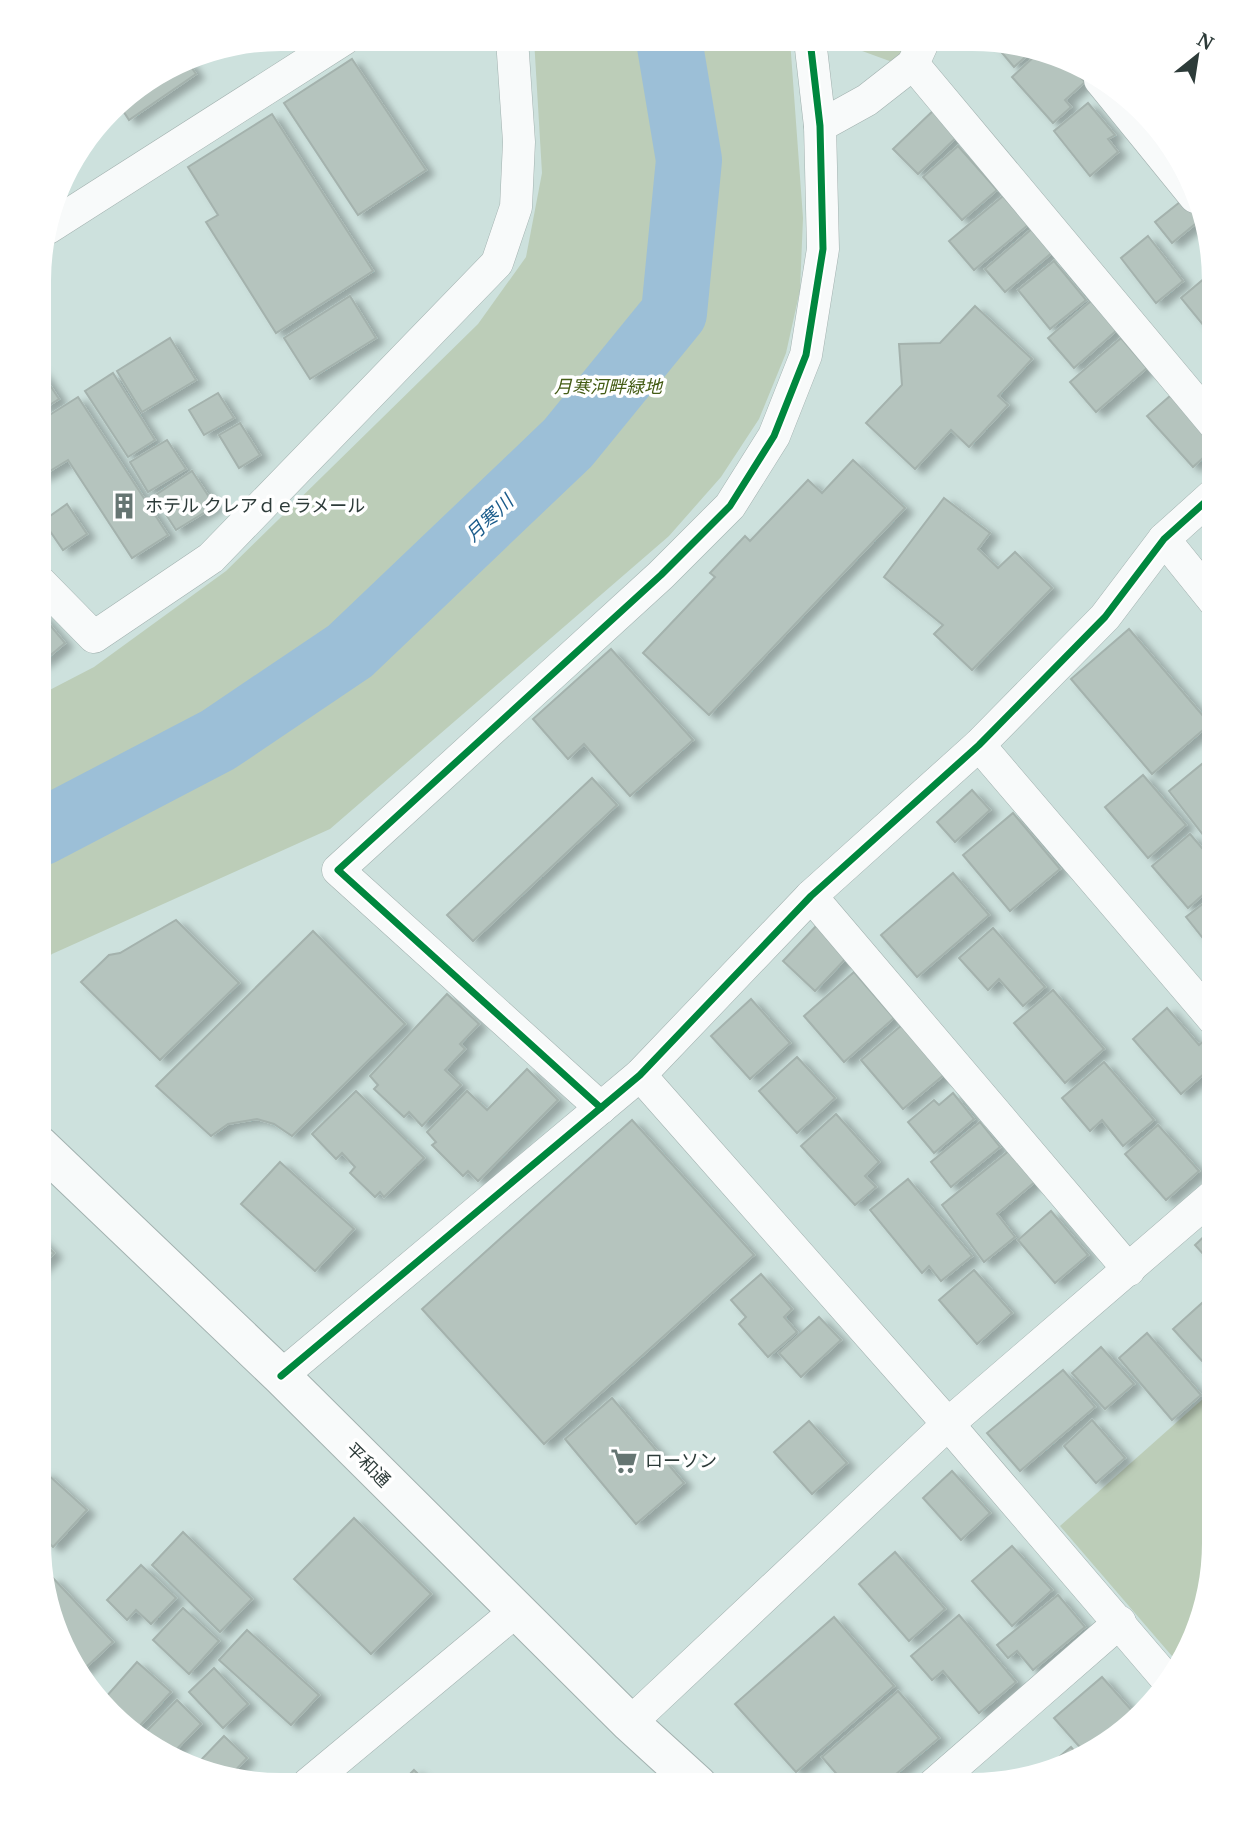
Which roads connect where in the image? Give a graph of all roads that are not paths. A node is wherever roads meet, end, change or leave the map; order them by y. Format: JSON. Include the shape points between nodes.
{"nodes":[{"id":1,"x":325,"y":51,"type":"edge"},
{"id":2,"x":513,"y":51,"type":"edge"},
{"id":3,"x":811,"y":51,"type":"edge"},
{"id":4,"x":918,"y":52,"type":"edge"},
{"id":5,"x":1121,"y":106,"type":"edge"},
{"id":6,"x":820,"y":126,"type":"junction"},
{"id":7,"x":1173,"y":170,"type":"edge"},
{"id":8,"x":59,"y":221,"type":"edge"},
{"id":9,"x":1202,"y":409,"type":"edge"},
{"id":10,"x":1202,"y":505,"type":"edge"},
{"id":11,"x":1164,"y":539,"type":"junction"},
{"id":12,"x":1202,"y":586,"type":"edge"},
{"id":13,"x":51,"y":593,"type":"edge"},
{"id":14,"x":979,"y":745,"type":"junction"},
{"id":15,"x":811,"y":896,"type":"junction"},
{"id":16,"x":1202,"y":1006,"type":"edge"},
{"id":17,"x":640,"y":1075,"type":"junction"},
{"id":18,"x":601,"y":1108,"type":"junction"},
{"id":19,"x":51,"y":1156,"type":"edge"},
{"id":20,"x":1202,"y":1206,"type":"edge"},
{"id":21,"x":1129,"y":1270,"type":"junction"},
{"id":22,"x":281,"y":1376,"type":"junction"},
{"id":23,"x":948,"y":1424,"type":"junction"},
{"id":24,"x":516,"y":1611,"type":"junction"},
{"id":25,"x":1119,"y":1622,"type":"junction"},
{"id":26,"x":1162,"y":1673,"type":"edge"},
{"id":27,"x":630,"y":1723,"type":"junction"},
{"id":28,"x":321,"y":1773,"type":"edge"},
{"id":29,"x":685,"y":1773,"type":"edge"},
{"id":30,"x":947,"y":1773,"type":"edge"}],
"edges":[{"from":1,"to":8,"type":"street"},
{"from":2,"to":13,"type":"street","via":[[519,142],[516,207],[497,263],[211,558],[94,637]]},
{"from":3,"to":6,"type":"street"},
{"from":4,"to":6,"type":"street","via":[[867,100]]},
{"from":4,"to":9,"type":"street"},
{"from":5,"to":7,"type":"street"},
{"from":6,"to":18,"type":"street","via":[[822,249],[806,355],[774,436],[730,506],[661,575],[338,870]]},
{"from":10,"to":11,"type":"street"},
{"from":11,"to":12,"type":"street"},
{"from":11,"to":14,"type":"street","via":[[1105,617]]},
{"from":14,"to":15,"type":"street"},
{"from":14,"to":16,"type":"street"},
{"from":15,"to":17,"type":"street"},
{"from":15,"to":21,"type":"street"},
{"from":17,"to":18,"type":"street"},
{"from":17,"to":23,"type":"street"},
{"from":18,"to":22,"type":"street"},
{"from":19,"to":22,"type":"street","name":"平和通"},
{"from":20,"to":21,"type":"street"},
{"from":21,"to":23,"type":"street"},
{"from":22,"to":24,"type":"street","name":"平和通"},
{"from":23,"to":25,"type":"street"},
{"from":23,"to":27,"type":"street"},
{"from":24,"to":27,"type":"street","name":"平和通"},
{"from":24,"to":28,"type":"street"},
{"from":25,"to":26,"type":"street"},
{"from":25,"to":30,"type":"street"},
{"from":27,"to":29,"type":"street","name":"平和通"}]}
